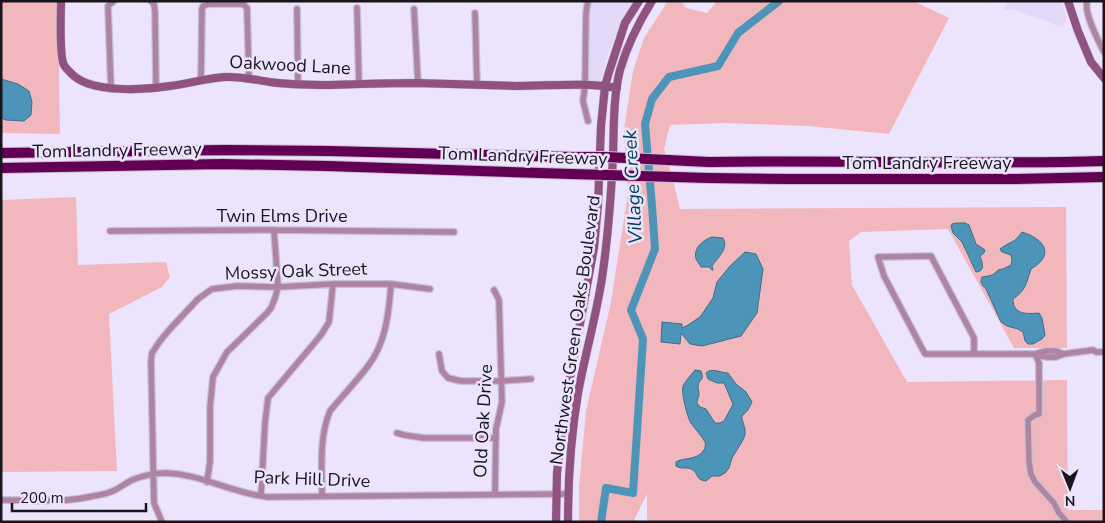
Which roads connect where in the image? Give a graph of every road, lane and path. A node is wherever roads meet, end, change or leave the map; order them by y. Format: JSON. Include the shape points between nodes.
{"nodes":[{"id":1,"x":61,"y":1,"type":"edge"},
{"id":2,"x":114,"y":1,"type":"edge"},
{"id":3,"x":152,"y":1,"type":"edge"},
{"id":4,"x":588,"y":1,"type":"edge"},
{"id":5,"x":639,"y":1,"type":"edge"},
{"id":6,"x":652,"y":1,"type":"edge"},
{"id":7,"x":1069,"y":1,"type":"edge"},
{"id":8,"x":1086,"y":1,"type":"edge"},
{"id":9,"x":357,"y":8,"type":"dead end"},
{"id":10,"x":297,"y":9,"type":"dead end"},
{"id":11,"x":414,"y":9,"type":"dead end"},
{"id":12,"x":475,"y":13,"type":"dead end"},
{"id":13,"x":1104,"y":52,"type":"edge"},
{"id":14,"x":249,"y":78,"type":"junction"},
{"id":15,"x":1104,"y":78,"type":"edge"},
{"id":16,"x":201,"y":80,"type":"junction"},
{"id":17,"x":418,"y":83,"type":"junction"},
{"id":18,"x":298,"y":84,"type":"junction"},
{"id":19,"x":359,"y":84,"type":"junction"},
{"id":20,"x":477,"y":85,"type":"junction"},
{"id":21,"x":585,"y":85,"type":"junction"},
{"id":22,"x":605,"y":86,"type":"junction"},
{"id":23,"x":111,"y":88,"type":"junction"},
{"id":24,"x":156,"y":88,"type":"junction"},
{"id":25,"x":617,"y":88,"type":"junction"},
{"id":26,"x":588,"y":121,"type":"dead end"},
{"id":27,"x":1,"y":153,"type":"edge"},
{"id":28,"x":1104,"y":161,"type":"edge"},
{"id":29,"x":1,"y":168,"type":"edge"},
{"id":30,"x":1104,"y":177,"type":"edge"},
{"id":31,"x":274,"y":230,"type":"junction"},
{"id":32,"x":110,"y":231,"type":"dead end"},
{"id":33,"x":454,"y":232,"type":"dead end"},
{"id":34,"x":333,"y":284,"type":"junction"},
{"id":35,"x":391,"y":284,"type":"junction"},
{"id":36,"x":278,"y":287,"type":"junction"},
{"id":37,"x":430,"y":289,"type":"dead end"},
{"id":38,"x":494,"y":290,"type":"dead end"},
{"id":39,"x":1104,"y":352,"type":"edge"},
{"id":40,"x":439,"y":354,"type":"dead end"},
{"id":41,"x":974,"y":354,"type":"junction"},
{"id":42,"x":1035,"y":354,"type":"junction"},
{"id":43,"x":531,"y":379,"type":"dead end"},
{"id":44,"x":502,"y":381,"type":"junction"},
{"id":45,"x":397,"y":432,"type":"dead end"},
{"id":46,"x":496,"y":438,"type":"junction"},
{"id":47,"x":153,"y":474,"type":"junction"},
{"id":48,"x":207,"y":482,"type":"junction"},
{"id":49,"x":556,"y":494,"type":"junction"},
{"id":50,"x":568,"y":494,"type":"junction"},
{"id":51,"x":495,"y":495,"type":"junction"},
{"id":52,"x":261,"y":496,"type":"junction"},
{"id":53,"x":322,"y":496,"type":"junction"},
{"id":54,"x":1,"y":500,"type":"edge"},
{"id":55,"x":162,"y":522,"type":"edge"},
{"id":56,"x":556,"y":522,"type":"edge"},
{"id":57,"x":568,"y":522,"type":"edge"},
{"id":58,"x":1067,"y":522,"type":"edge"}],
"edges":[{"from":1,"to":23,"type":"main road","name":"Oakwood Lane","via":[[64,66],[80,80]]},
{"from":2,"to":23,"type":"street","via":[[108,6]]},
{"from":3,"to":24,"type":"street"},
{"from":4,"to":21,"type":"street"},
{"from":5,"to":22,"type":"main road","name":"Northwest Green Oaks Boulevard","via":[[625,23]]},
{"from":6,"to":25,"type":"main road","name":"Northwest Green Oaks Boulevard","via":[[627,51]]},
{"from":7,"to":15,"type":"main road","via":[[1091,62]]},
{"from":8,"to":13,"type":"street","via":[[1092,27]]},
{"from":9,"to":19,"type":"street"},
{"from":10,"to":18,"type":"street"},
{"from":11,"to":17,"type":"street"},
{"from":12,"to":20,"type":"street"},
{"from":14,"to":16,"type":"main road","name":"Oakwood Lane"},
{"from":14,"to":16,"type":"street","via":[[248,11],[240,4],[209,4],[202,9]]},
{"from":14,"to":18,"type":"main road","name":"Oakwood Lane"},
{"from":16,"to":24,"type":"main road","name":"Oakwood Lane"},
{"from":17,"to":19,"type":"main road","name":"Oakwood Lane"},
{"from":17,"to":20,"type":"main road","name":"Oakwood Lane"},
{"from":18,"to":19,"type":"main road","name":"Oakwood Lane"},
{"from":20,"to":21,"type":"main road","name":"Oakwood Lane"},
{"from":21,"to":22,"type":"main road","name":"Oakwood Lane"},
{"from":21,"to":26,"type":"street","via":[[583,101]]},
{"from":22,"to":25,"type":"main road","name":"Oakwood Lane"},
{"from":22,"to":49,"type":"main road","name":"Northwest Green Oaks Boulevard","via":[[594,248],[564,410]]},
{"from":23,"to":24,"type":"main road","name":"Oakwood Lane"},
{"from":25,"to":50,"type":"main road","name":"Northwest Green Oaks Boulevard","via":[[606,251],[578,394]]},
{"from":27,"to":28,"type":"highway","name":"Tom Landry Freeway","bridge":true,"via":[[244,150],[709,162]]},
{"from":29,"to":30,"type":"highway","name":"Tom Landry Freeway","bridge":true,"via":[[222,164],[709,178]]},
{"from":31,"to":32,"type":"street","name":"Twin Elms Drive"},
{"from":31,"to":33,"type":"street","name":"Twin Elms Drive"},
{"from":31,"to":36,"type":"street"},
{"from":34,"to":35,"type":"street","name":"Mossy Oak Street"},
{"from":34,"to":36,"type":"street","name":"Mossy Oak Street"},
{"from":34,"to":52,"type":"street","via":[[329,322],[268,398]]},
{"from":35,"to":37,"type":"street","name":"Mossy Oak Street"},
{"from":35,"to":53,"type":"street","via":[[386,326],[380,345],[326,420]]},
{"from":36,"to":47,"type":"street","name":"Mossy Oak Street","via":[[212,289],[198,299],[160,341],[151,361]]},
{"from":36,"to":48,"type":"street","via":[[271,308],[227,352],[213,377]]},
{"from":38,"to":44,"type":"street","name":"Old Oak Drive","via":[[499,300]]},
{"from":39,"to":42,"type":"street","via":[[1093,350],[1064,354],[1046,350]]},
{"from":40,"to":44,"type":"street","via":[[442,371],[448,378]]},
{"from":41,"to":41,"type":"street","via":[[974,338],[931,256],[878,257],[884,276],[925,354]]},
{"from":41,"to":42,"type":"street"},
{"from":42,"to":58,"type":"street","via":[[1039,363],[1039,414],[1028,420],[1030,470],[1035,482]]},
{"from":43,"to":44,"type":"street"},
{"from":44,"to":46,"type":"street","name":"Old Oak Drive"},
{"from":45,"to":46,"type":"street","via":[[424,438]]},
{"from":46,"to":51,"type":"street","name":"Old Oak Drive"},
{"from":47,"to":48,"type":"street","name":"Park Hill Drive","via":[[181,475]]},
{"from":47,"to":54,"type":"street","name":"Park Hill Drive","via":[[92,497]]},
{"from":47,"to":55,"type":"street","name":"Mossy Oak Street","via":[[154,503]]},
{"from":48,"to":52,"type":"street","name":"Park Hill Drive"},
{"from":49,"to":50,"type":"street","name":"Park Hill Drive"},
{"from":49,"to":51,"type":"street","name":"Park Hill Drive"},
{"from":49,"to":56,"type":"main road","name":"Northwest Green Oaks Boulevard"},
{"from":50,"to":57,"type":"main road","name":"Northwest Green Oaks Boulevard"},
{"from":51,"to":53,"type":"street","name":"Park Hill Drive"},
{"from":52,"to":53,"type":"street","name":"Park Hill Drive"}]}
